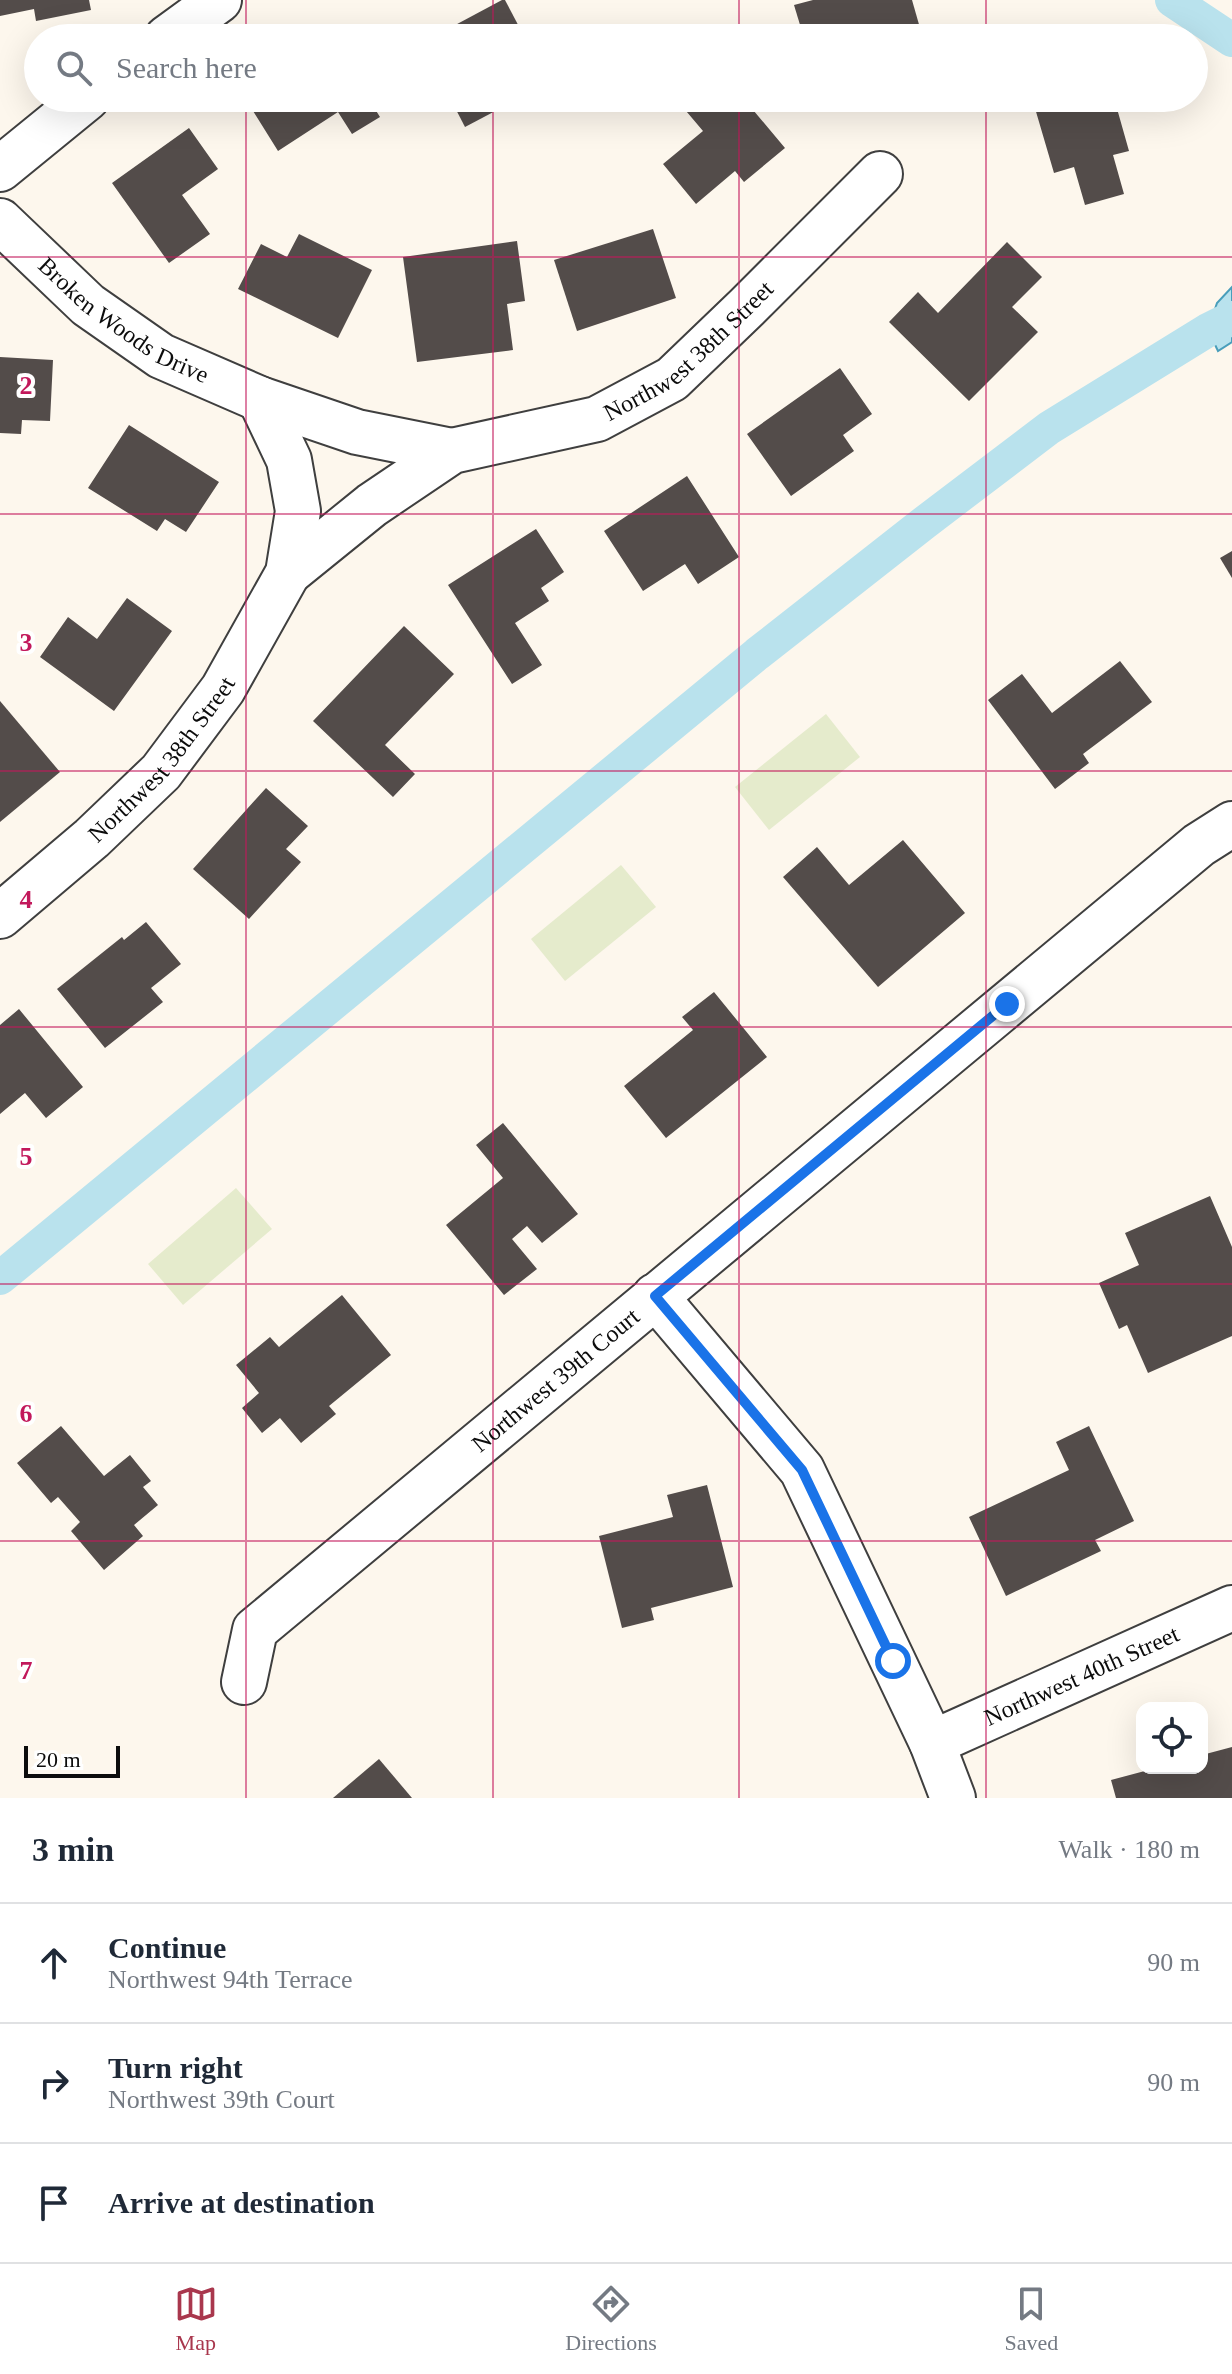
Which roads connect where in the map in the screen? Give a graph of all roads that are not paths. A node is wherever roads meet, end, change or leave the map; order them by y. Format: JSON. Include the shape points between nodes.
{"nodes":[{"id":1,"x":219,"y":0,"type":"edge"},
{"id":2,"x":186,"y":24,"type":"edge"},
{"id":3,"x":70,"y":112,"type":"edge"},
{"id":4,"x":0,"y":169,"type":"edge"},
{"id":5,"x":880,"y":174,"type":"dead end"},
{"id":6,"x":0,"y":221,"type":"edge"},
{"id":7,"x":260,"y":399,"type":"junction"},
{"id":8,"x":452,"y":451,"type":"junction"},
{"id":9,"x":288,"y":573,"type":"junction"},
{"id":10,"x":1232,"y":824,"type":"edge"},
{"id":11,"x":0,"y":916,"type":"edge"},
{"id":12,"x":655,"y":1296,"type":"junction"},
{"id":13,"x":1232,"y":1608,"type":"edge"},
{"id":14,"x":244,"y":1682,"type":"dead end"},
{"id":15,"x":932,"y":1743,"type":"junction"},
{"id":16,"x":953,"y":1798,"type":"edge"}],
"edges":[{"from":1,"to":2,"type":"street"},
{"from":3,"to":4,"type":"street"},
{"from":5,"to":8,"type":"street","name":"Northwest 38th Street","via":[[672,379],[597,419]]},
{"from":6,"to":7,"type":"street","name":"Broken Woods Drive","via":[[88,305],[161,356]]},
{"from":7,"to":8,"type":"street","name":"Northwest 38th Street","via":[[357,432]]},
{"from":7,"to":9,"type":"street","name":"Northwest 38th Street","via":[[289,460],[298,511]]},
{"from":8,"to":9,"type":"street","name":"Northwest 38th Street","via":[[372,505]]},
{"from":9,"to":11,"type":"street","name":"Northwest 38th Street","via":[[223,689],[161,772]]},
{"from":10,"to":12,"type":"street","name":"Northwest 39th Court","via":[[1186,855]]},
{"from":12,"to":14,"type":"street","name":"Northwest 39th Court","via":[[255,1630]]},
{"from":12,"to":15,"type":"street","via":[[802,1470]]},
{"from":13,"to":15,"type":"street","name":"Northwest 40th Street"},
{"from":15,"to":16,"type":"street"}]}
